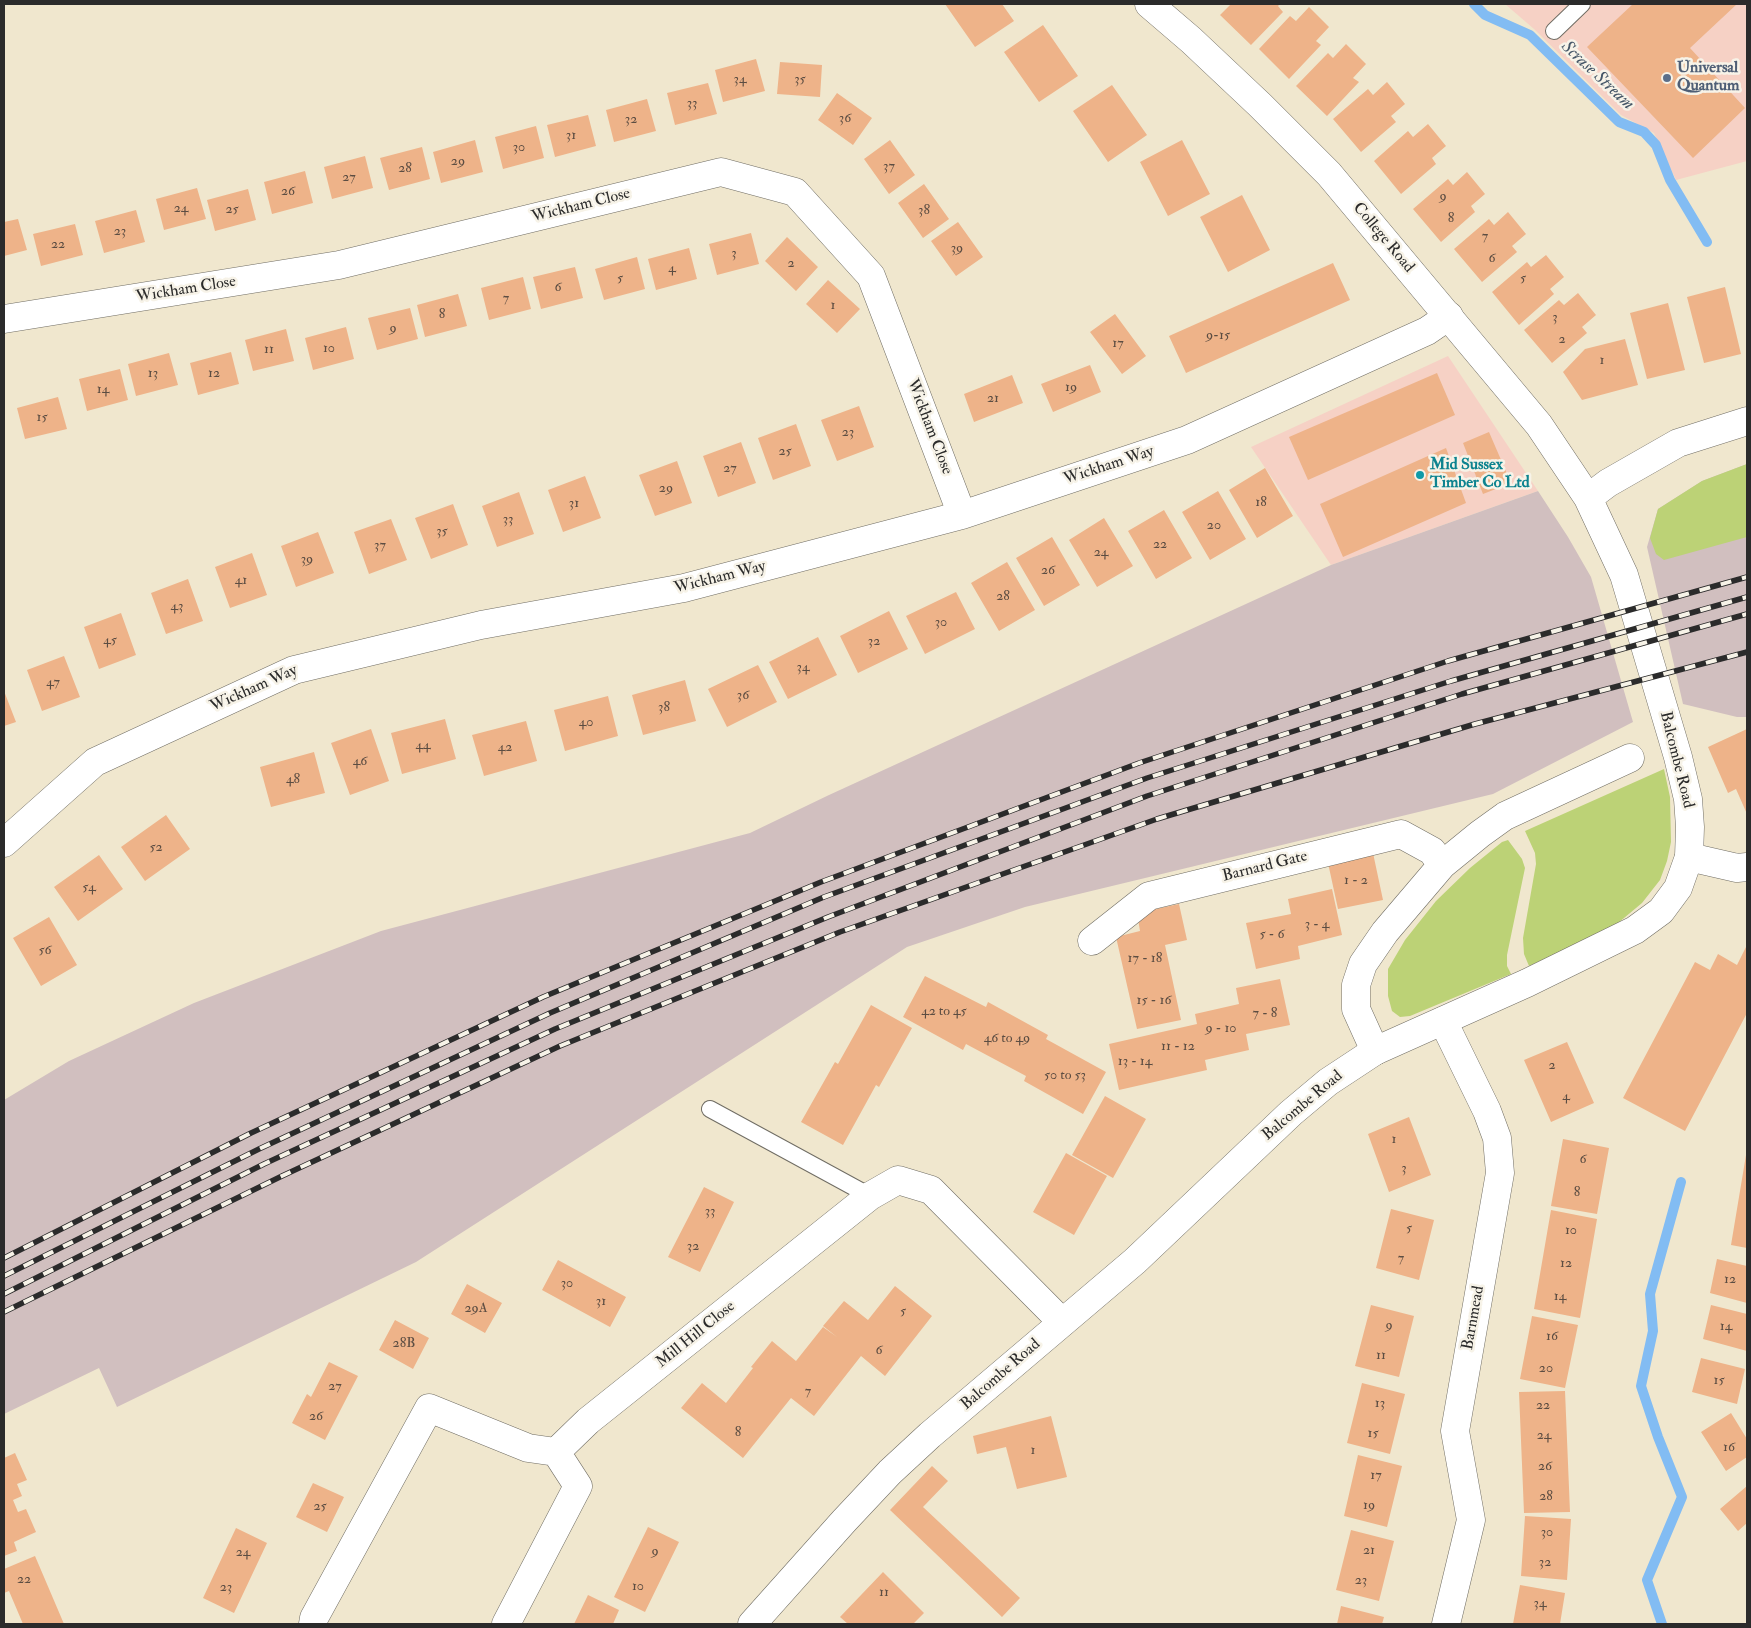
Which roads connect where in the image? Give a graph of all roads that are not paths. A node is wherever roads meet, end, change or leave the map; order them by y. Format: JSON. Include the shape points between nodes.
{"nodes":[{"id":1,"x":1149,"y":4,"type":"edge"},
{"id":2,"x":1582,"y":4,"type":"edge"},
{"id":3,"x":1554,"y":31,"type":"dead end"},
{"id":4,"x":1449,"y":316,"type":"junction"},
{"id":5,"x":4,"y":319,"type":"edge"},
{"id":6,"x":1747,"y":422,"type":"edge"},
{"id":7,"x":1588,"y":498,"type":"junction"},
{"id":8,"x":962,"y":515,"type":"junction"},
{"id":9,"x":1630,"y":758,"type":"dead end"},
{"id":10,"x":4,"y":843,"type":"edge"},
{"id":11,"x":1689,"y":858,"type":"junction"},
{"id":12,"x":1442,"y":865,"type":"junction"},
{"id":13,"x":1747,"y":867,"type":"edge"},
{"id":14,"x":1092,"y":941,"type":"dead end"},
{"id":15,"x":1442,"y":1021,"type":"junction"},
{"id":16,"x":1375,"y":1051,"type":"junction"},
{"id":17,"x":710,"y":1109,"type":"dead end"},
{"id":18,"x":870,"y":1196,"type":"junction"},
{"id":19,"x":1061,"y":1323,"type":"junction"},
{"id":20,"x":556,"y":1452,"type":"junction"},
{"id":21,"x":313,"y":1624,"type":"edge"},
{"id":22,"x":506,"y":1624,"type":"edge"},
{"id":23,"x":752,"y":1624,"type":"edge"},
{"id":24,"x":1446,"y":1624,"type":"edge"}],
"edges":[{"from":1,"to":4,"type":"street","name":"College Road","via":[[1260,105],[1329,174]]},
{"from":2,"to":3,"type":"lane"},
{"from":4,"to":7,"type":"street","name":"College Road","via":[[1539,425]]},
{"from":4,"to":8,"type":"street","name":"Wickham Way","via":[[1427,331],[1187,440]]},
{"from":5,"to":8,"type":"street","name":"Wickham Close","via":[[339,265],[721,172],[795,192],[871,276]]},
{"from":6,"to":7,"type":"street","via":[[1678,443]]},
{"from":7,"to":11,"type":"street","name":"Balcombe Road","via":[[1624,575],[1678,758],[1688,799]]},
{"from":8,"to":10,"type":"street","name":"Wickham Way","via":[[684,588],[482,625],[294,670],[96,762]]},
{"from":9,"to":12,"type":"street","via":[[1506,816]]},
{"from":11,"to":13,"type":"street","via":[[1737,868]]},
{"from":11,"to":15,"type":"street","name":"Balcombe Road","via":[[1678,888],[1661,911],[1636,930]]},
{"from":12,"to":14,"type":"street","name":"Barnard Gate","via":[[1432,852],[1400,834],[1149,896]]},
{"from":12,"to":16,"type":"street","via":[[1385,932],[1363,964],[1356,985],[1356,1010]]},
{"from":15,"to":16,"type":"street","name":"Balcombe Road"},
{"from":15,"to":24,"type":"street","name":"Barnmead","via":[[1497,1138],[1500,1173],[1455,1430],[1470,1520]]},
{"from":16,"to":19,"type":"street","name":"Balcombe Road","via":[[1328,1082],[1291,1113],[1135,1261]]},
{"from":17,"to":18,"type":"lane"},
{"from":18,"to":19,"type":"street","name":"Mill Hill Close","via":[[898,1180],[931,1190]]},
{"from":18,"to":20,"type":"street","name":"Mill Hill Close","via":[[588,1421]]},
{"from":19,"to":23,"type":"street","name":"Balcombe Road","via":[[890,1472]]},
{"from":20,"to":21,"type":"street","via":[[528,1448],[429,1408]]},
{"from":20,"to":22,"type":"street","via":[[578,1486]]}]}
